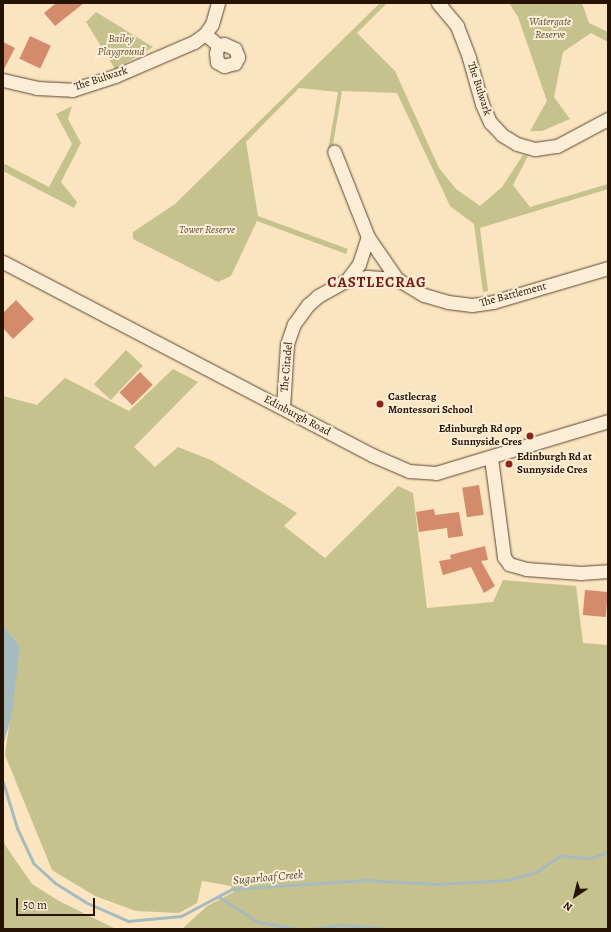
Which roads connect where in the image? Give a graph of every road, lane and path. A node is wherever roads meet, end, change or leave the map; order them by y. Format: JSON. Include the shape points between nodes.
{"nodes":[{"id":1,"x":218,"y":3,"type":"edge"},
{"id":2,"x":438,"y":3,"type":"edge"},
{"id":3,"x":205,"y":34,"type":"junction"},
{"id":4,"x":218,"y":45,"type":"dead end"},
{"id":5,"x":3,"y":80,"type":"edge"},
{"id":6,"x":608,"y":120,"type":"edge"},
{"id":7,"x":334,"y":151,"type":"dead end"},
{"id":8,"x":372,"y":243,"type":"junction"},
{"id":9,"x":3,"y":262,"type":"edge"},
{"id":10,"x":608,"y":268,"type":"edge"},
{"id":11,"x":347,"y":280,"type":"junction"},
{"id":12,"x":397,"y":280,"type":"junction"},
{"id":13,"x":283,"y":408,"type":"junction"},
{"id":14,"x":608,"y":421,"type":"edge"},
{"id":15,"x":491,"y":458,"type":"junction"},
{"id":16,"x":608,"y":571,"type":"edge"}],
"edges":[{"from":1,"to":3,"type":"street","via":[[212,24]]},
{"from":2,"to":6,"type":"street","name":"The Bulwark","via":[[457,26],[482,104],[490,122],[502,135],[517,144],[535,149],[557,146]]},
{"from":3,"to":4,"type":"street"},
{"from":3,"to":5,"type":"street","name":"The Bulwark","via":[[194,42],[116,76],[72,90],[37,88]]},
{"from":7,"to":8,"type":"street"},
{"from":8,"to":11,"type":"street","name":"The Citadel"},
{"from":8,"to":12,"type":"street","name":"The Battlement"},
{"from":9,"to":13,"type":"street","name":"Edinburgh Road"},
{"from":10,"to":12,"type":"street","name":"The Battlement","via":[[493,302],[472,305],[424,295]]},
{"from":11,"to":12,"type":"street","name":"The Battlement","via":[[367,277]]},
{"from":11,"to":13,"type":"street","name":"The Citadel","via":[[318,296],[294,324],[287,344]]},
{"from":13,"to":15,"type":"street","name":"Edinburgh Road","via":[[390,464],[409,471],[436,473]]},
{"from":14,"to":15,"type":"street","name":"Edinburgh Road"},
{"from":15,"to":16,"type":"street","via":[[504,557],[509,564],[526,569],[581,573]]}]}
